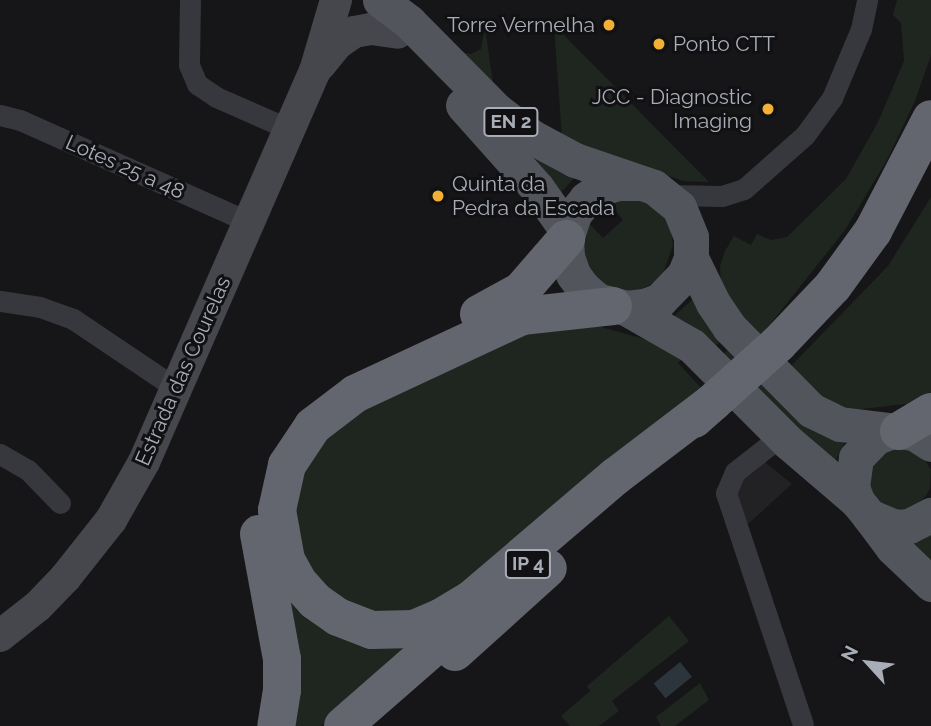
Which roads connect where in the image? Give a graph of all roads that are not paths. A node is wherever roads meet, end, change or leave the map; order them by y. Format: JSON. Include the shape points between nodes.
{"nodes":[{"id":1,"x":190,"y":0,"type":"edge"},
{"id":2,"x":377,"y":0,"type":"edge"},
{"id":3,"x":867,"y":0,"type":"edge"},
{"id":4,"x":338,"y":7,"type":"edge"},
{"id":5,"x":402,"y":18,"type":"edge"},
{"id":6,"x":315,"y":71,"type":"junction"},
{"id":7,"x":0,"y":115,"type":"edge"},
{"id":8,"x":931,"y":119,"type":"edge"},
{"id":9,"x":289,"y":130,"type":"junction"},
{"id":10,"x":931,"y":144,"type":"edge"},
{"id":11,"x":931,"y":167,"type":"edge"},
{"id":12,"x":653,"y":189,"type":"junction"},
{"id":13,"x":249,"y":222,"type":"junction"},
{"id":14,"x":567,"y":235,"type":"junction"},
{"id":15,"x":691,"y":258,"type":"junction"},
{"id":16,"x":839,"y":296,"type":"junction"},
{"id":17,"x":0,"y":301,"type":"edge"},
{"id":18,"x":620,"y":307,"type":"junction"},
{"id":19,"x":177,"y":388,"type":"junction"},
{"id":20,"x":713,"y":402,"type":"junction"},
{"id":21,"x":777,"y":430,"type":"junction"},
{"id":22,"x":913,"y":430,"type":"edge"},
{"id":23,"x":0,"y":454,"type":"edge"},
{"id":24,"x":60,"y":503,"type":"dead end"},
{"id":25,"x":863,"y":508,"type":"junction"},
{"id":26,"x":931,"y":515,"type":"edge"},
{"id":27,"x":931,"y":584,"type":"edge"},
{"id":28,"x":0,"y":636,"type":"edge"},
{"id":29,"x":803,"y":724,"type":"dead end"},
{"id":30,"x":276,"y":726,"type":"edge"},
{"id":31,"x":343,"y":726,"type":"edge"},
{"id":32,"x":373,"y":726,"type":"edge"}],
"edges":[{"from":1,"to":9,"type":"street","via":[[189,65],[197,84]]},
{"from":2,"to":5,"type":"main road","number":"EN 2"},
{"from":3,"to":12,"type":"street","via":[[832,98],[817,122],[755,181],[734,193]]},
{"from":4,"to":6,"type":"main road"},
{"from":5,"to":6,"type":"main road","via":[[354,32],[340,41]]},
{"from":5,"to":12,"type":"main road","number":"EN 2","via":[[519,128],[575,160]]},
{"from":5,"to":14,"type":"main road","number":"EN 2","via":[[537,188]]},
{"from":6,"to":9,"type":"main road","name":"Estrada das Courelas"},
{"from":7,"to":13,"type":"street","name":"Lotes 25 a 48"},
{"from":8,"to":20,"type":"highway","number":"IP 4","via":[[873,231],[833,286]]},
{"from":9,"to":13,"type":"main road","name":"Estrada das Courelas"},
{"from":10,"to":16,"type":"highway","number":"IP 4","via":[[902,202]]},
{"from":11,"to":16,"type":"highway","via":[[896,226]]},
{"from":12,"to":14,"type":"main road","via":[[619,183],[601,188],[574,214]]},
{"from":12,"to":15,"type":"main road","via":[[687,221]]},
{"from":13,"to":19,"type":"main road","name":"Estrada das Courelas"},
{"from":14,"to":18,"type":"main road","number":"EN 2","via":[[573,274],[590,294]]},
{"from":14,"to":30,"type":"highway","via":[[514,296],[337,385],[298,418],[278,444],[265,471],[258,512],[282,659]]},
{"from":15,"to":18,"type":"main road","via":[[674,289],[652,303]]},
{"from":15,"to":22,"type":"main road","via":[[729,327],[800,400],[832,422]]},
{"from":16,"to":32,"type":"highway","number":"IP 4","via":[[779,364]]},
{"from":17,"to":19,"type":"street","via":[[40,307],[73,319]]},
{"from":18,"to":20,"type":"highway","via":[[522,316],[355,394],[313,426],[287,466],[277,510],[286,560],[315,601],[338,617],[372,629],[414,629],[440,618],[473,598],[616,476]]},
{"from":18,"to":21,"type":"main road","number":"EN 2","via":[[701,353]]},
{"from":19,"to":28,"type":"main road","name":"Estrada das Courelas","via":[[144,462],[111,520],[53,592]]},
{"from":20,"to":31,"type":"highway","number":"IP 4"},
{"from":21,"to":25,"type":"main road","number":"EN 2"},
{"from":21,"to":29,"type":"street","via":[[735,472],[726,494]]},
{"from":22,"to":25,"type":"main road","via":[[876,437],[856,458],[852,487]]},
{"from":23,"to":24,"type":"street","via":[[28,470]]},
{"from":25,"to":26,"type":"main road","number":"EN 2","via":[[895,527]]},
{"from":25,"to":27,"type":"main road","number":"EN 2","via":[[888,542]]}]}
